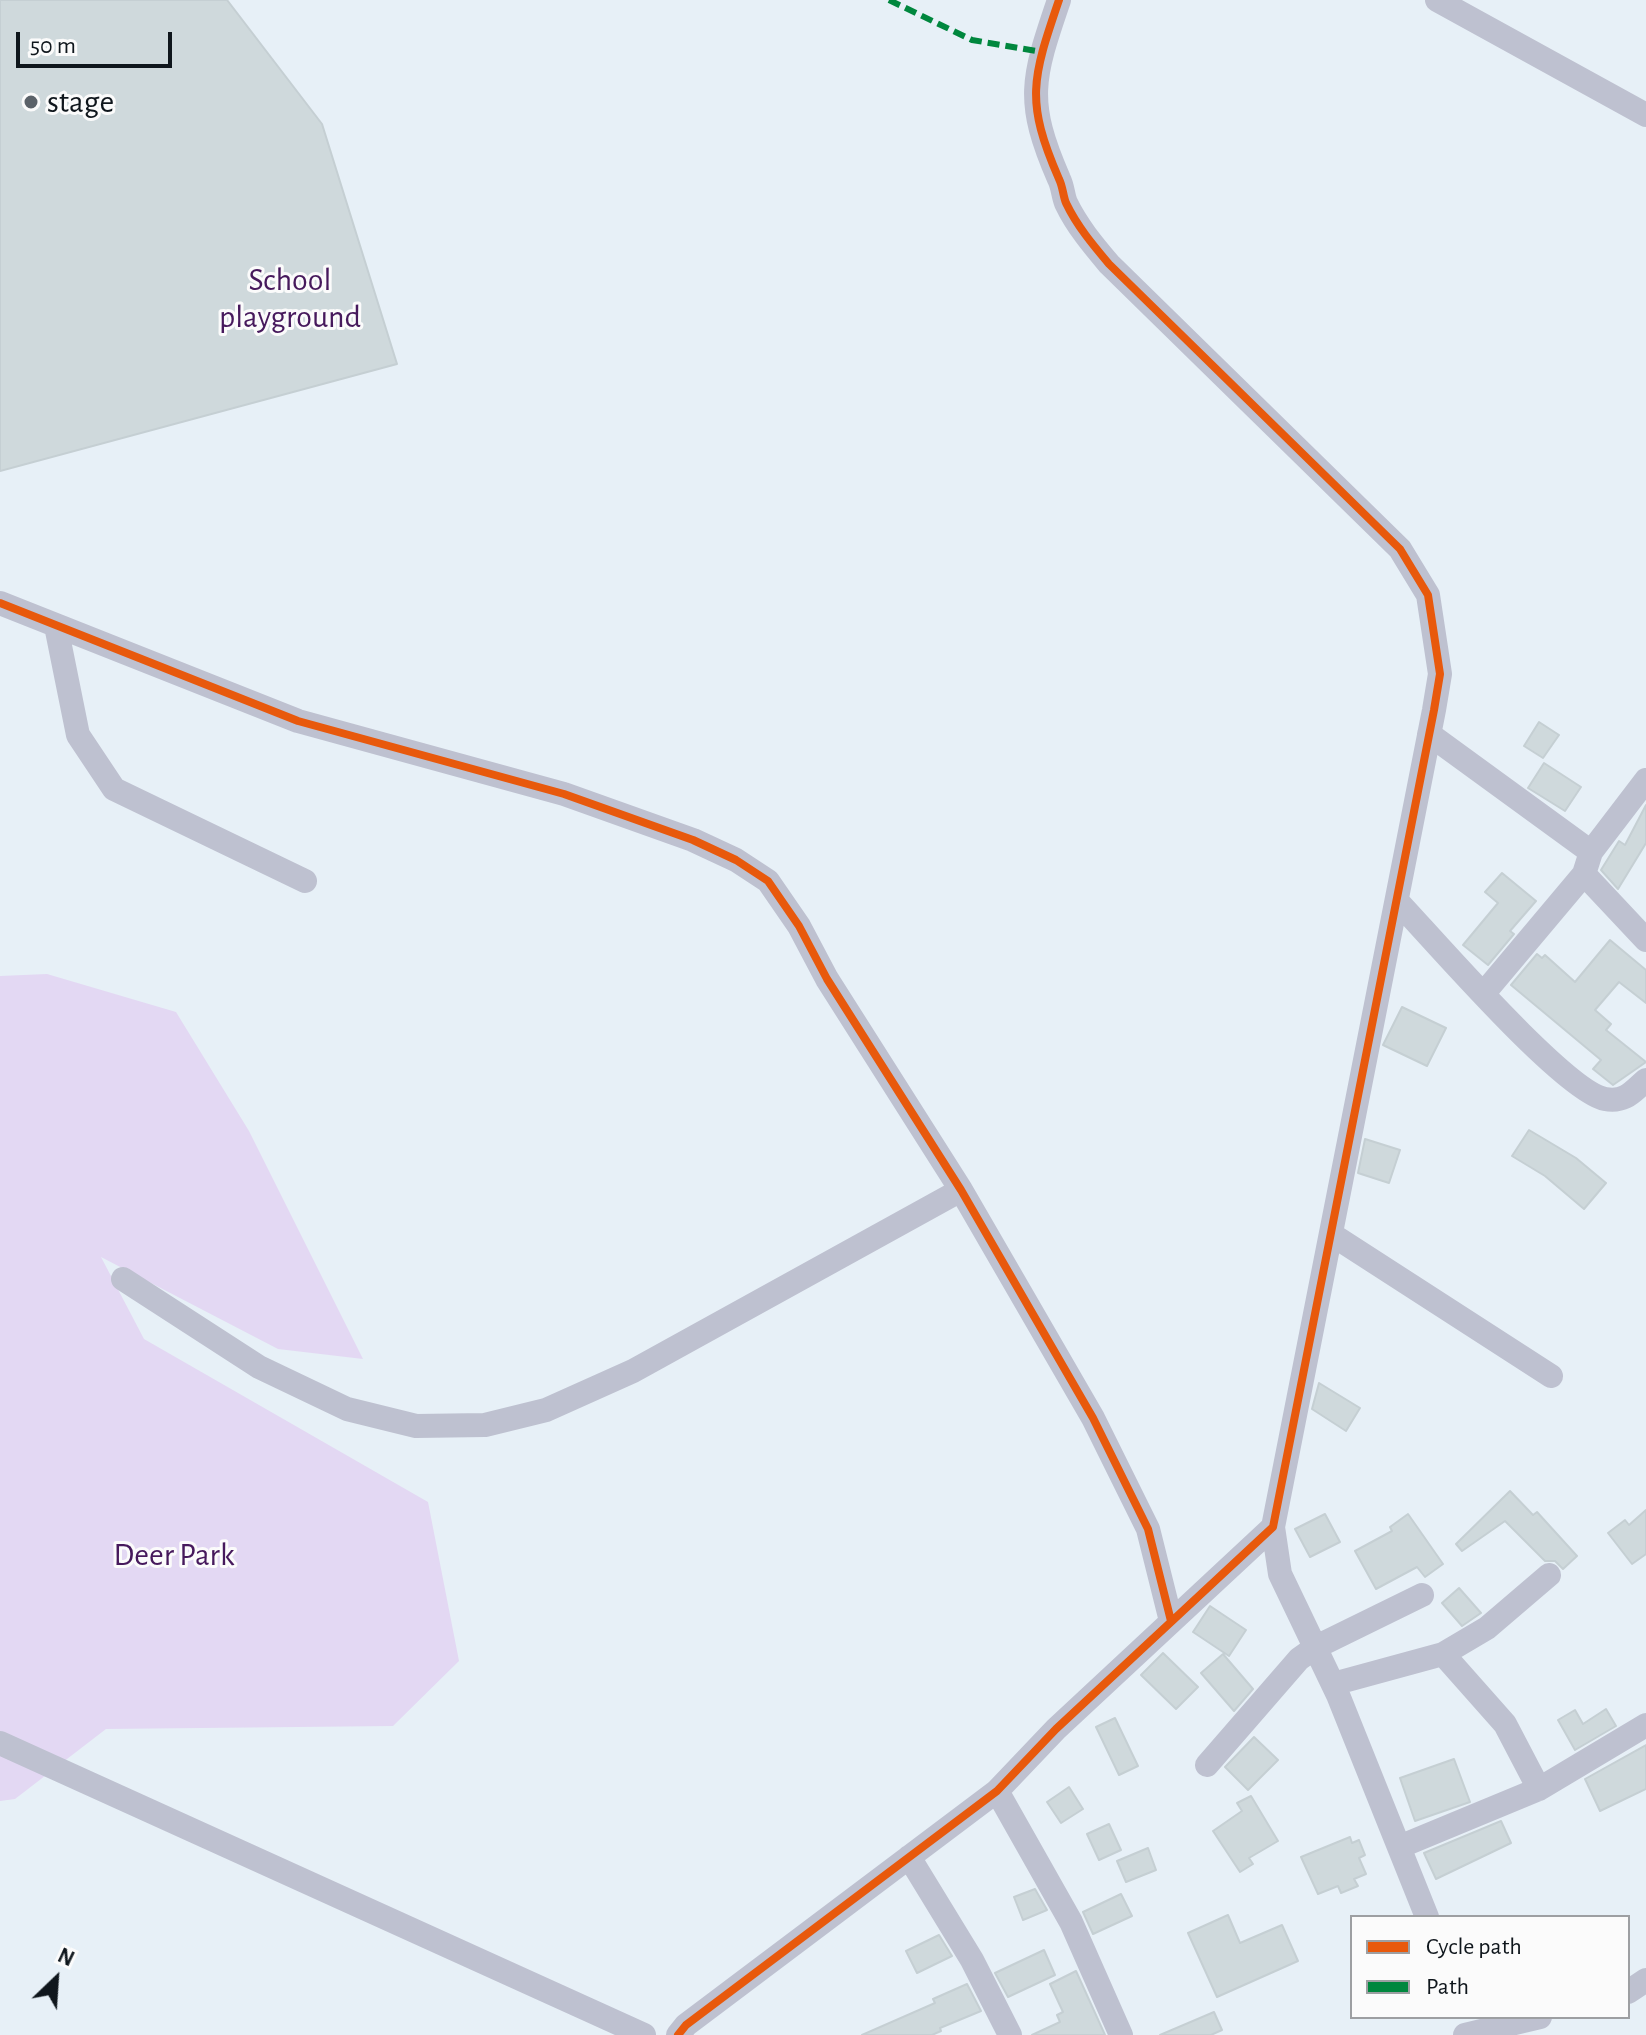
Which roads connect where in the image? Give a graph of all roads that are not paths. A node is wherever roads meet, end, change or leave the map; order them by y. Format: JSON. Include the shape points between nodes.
{"nodes":[{"id":1,"x":1059,"y":0,"type":"edge"},
{"id":2,"x":1437,"y":0,"type":"edge"},
{"id":3,"x":1646,"y":115,"type":"edge"},
{"id":4,"x":0,"y":603,"type":"edge"},
{"id":5,"x":56,"y":626,"type":"junction"},
{"id":6,"x":1429,"y":734,"type":"junction"},
{"id":7,"x":1646,"y":780,"type":"edge"},
{"id":8,"x":1588,"y":863,"type":"junction"},
{"id":9,"x":305,"y":881,"type":"dead end"},
{"id":10,"x":1397,"y":901,"type":"junction"},
{"id":11,"x":1646,"y":940,"type":"edge"},
{"id":12,"x":1484,"y":993,"type":"junction"},
{"id":13,"x":1646,"y":1079,"type":"edge"},
{"id":14,"x":961,"y":1190,"type":"junction"},
{"id":15,"x":1331,"y":1234,"type":"junction"},
{"id":16,"x":123,"y":1279,"type":"dead end"},
{"id":17,"x":1551,"y":1376,"type":"dead end"},
{"id":18,"x":1273,"y":1527,"type":"junction"},
{"id":19,"x":1549,"y":1575,"type":"dead end"},
{"id":20,"x":1422,"y":1595,"type":"dead end"},
{"id":21,"x":1171,"y":1621,"type":"junction"},
{"id":22,"x":1316,"y":1647,"type":"junction"},
{"id":23,"x":1443,"y":1654,"type":"junction"},
{"id":24,"x":1333,"y":1684,"type":"junction"},
{"id":25,"x":1646,"y":1725,"type":"edge"},
{"id":26,"x":0,"y":1743,"type":"edge"},
{"id":27,"x":1207,"y":1765,"type":"dead end"},
{"id":28,"x":1539,"y":1789,"type":"junction"},
{"id":29,"x":997,"y":1791,"type":"junction"},
{"id":30,"x":1399,"y":1847,"type":"junction"},
{"id":31,"x":909,"y":1857,"type":"junction"},
{"id":32,"x":1426,"y":1915,"type":"edge"},
{"id":33,"x":1530,"y":2019,"type":"edge"},
{"id":34,"x":1479,"y":2029,"type":"edge"},
{"id":35,"x":644,"y":2035,"type":"edge"},
{"id":36,"x":678,"y":2035,"type":"edge"},
{"id":37,"x":1010,"y":2035,"type":"edge"},
{"id":38,"x":1121,"y":2035,"type":"edge"}],
"edges":[{"from":1,"to":6,"type":"street","via":[[1035,86],[1036,119],[1064,200],[1109,264],[1400,549],[1428,595],[1440,674]]},
{"from":2,"to":3,"type":"street"},
{"from":4,"to":5,"type":"street"},
{"from":5,"to":9,"type":"street","via":[[78,735],[114,789]]},
{"from":5,"to":14,"type":"street","via":[[298,721],[564,794],[736,860],[768,881],[799,926]]},
{"from":6,"to":8,"type":"street"},
{"from":6,"to":10,"type":"street"},
{"from":7,"to":8,"type":"street"},
{"from":8,"to":11,"type":"street"},
{"from":8,"to":12,"type":"street"},
{"from":10,"to":12,"type":"street"},
{"from":10,"to":15,"type":"street"},
{"from":12,"to":13,"type":"street","via":[[1587,1093],[1626,1098]]},
{"from":14,"to":16,"type":"street","via":[[633,1371],[546,1410],[485,1425],[416,1426],[347,1409],[259,1367]]},
{"from":14,"to":21,"type":"street","via":[[1093,1418],[1148,1529]]},
{"from":15,"to":17,"type":"street"},
{"from":15,"to":18,"type":"street"},
{"from":18,"to":21,"type":"street"},
{"from":18,"to":22,"type":"street","via":[[1280,1574]]},
{"from":19,"to":23,"type":"street","via":[[1487,1628]]},
{"from":20,"to":22,"type":"street"},
{"from":21,"to":29,"type":"street"},
{"from":22,"to":24,"type":"street"},
{"from":22,"to":27,"type":"street","via":[[1278,1681]]},
{"from":23,"to":24,"type":"street"},
{"from":23,"to":28,"type":"street","via":[[1505,1724]]},
{"from":24,"to":30,"type":"street"},
{"from":25,"to":28,"type":"street"},
{"from":26,"to":35,"type":"street"},
{"from":28,"to":30,"type":"street"},
{"from":29,"to":31,"type":"street"},
{"from":29,"to":38,"type":"street","via":[[1071,1922]]},
{"from":30,"to":32,"type":"street"},
{"from":31,"to":36,"type":"street"},
{"from":31,"to":37,"type":"street"},
{"from":33,"to":34,"type":"street"}]}
